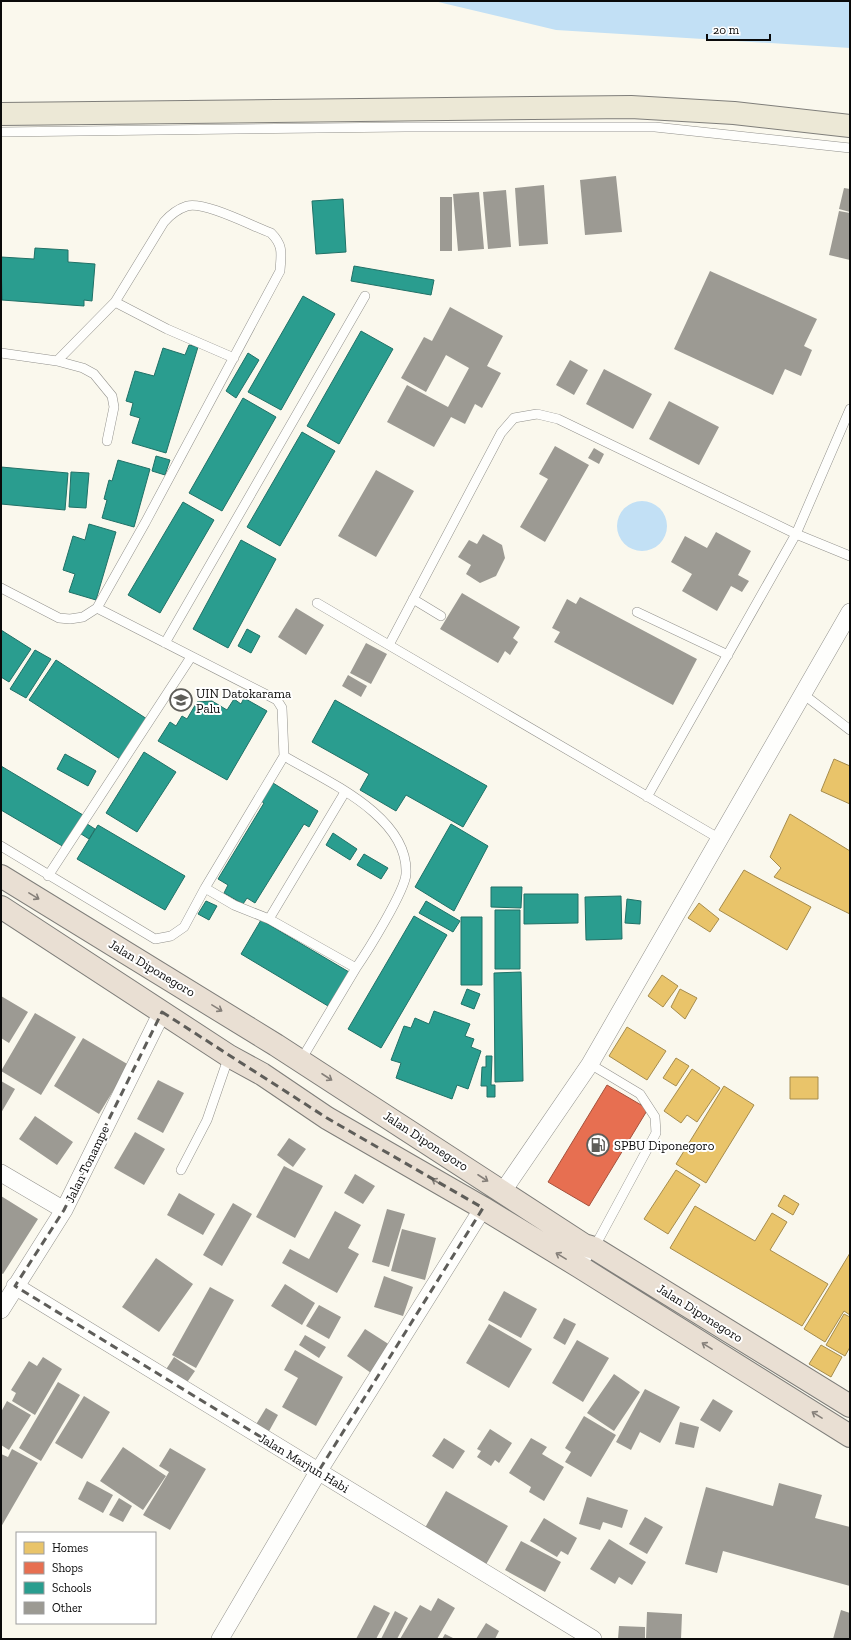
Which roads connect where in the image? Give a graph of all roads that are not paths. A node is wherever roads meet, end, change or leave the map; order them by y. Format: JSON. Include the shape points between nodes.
{"nodes":[{"id":1,"x":1,"y":114,"type":"edge"},
{"id":2,"x":850,"y":126,"type":"edge"},
{"id":3,"x":1,"y":132,"type":"edge"},
{"id":4,"x":850,"y":148,"type":"edge"},
{"id":5,"x":365,"y":296,"type":"dead end"},
{"id":6,"x":115,"y":302,"type":"junction"},
{"id":7,"x":1,"y":353,"type":"edge"},
{"id":8,"x":234,"y":358,"type":"junction"},
{"id":9,"x":57,"y":361,"type":"junction"},
{"id":10,"x":850,"y":409,"type":"edge"},
{"id":11,"x":107,"y":441,"type":"dead end"},
{"id":12,"x":796,"y":534,"type":"junction"},
{"id":13,"x":850,"y":556,"type":"edge"},
{"id":14,"x":1,"y":588,"type":"edge"},
{"id":15,"x":413,"y":599,"type":"junction"},
{"id":16,"x":317,"y":603,"type":"dead end"},
{"id":17,"x":97,"y":608,"type":"junction"},
{"id":18,"x":637,"y":612,"type":"dead end"},
{"id":19,"x":850,"y":612,"type":"edge"},
{"id":20,"x":441,"y":616,"type":"dead end"},
{"id":21,"x":165,"y":643,"type":"junction"},
{"id":22,"x":389,"y":645,"type":"junction"},
{"id":23,"x":728,"y":655,"type":"junction"},
{"id":24,"x":191,"y":657,"type":"junction"},
{"id":25,"x":803,"y":694,"type":"junction"},
{"id":26,"x":850,"y":730,"type":"edge"},
{"id":27,"x":284,"y":756,"type":"junction"},
{"id":28,"x":345,"y":792,"type":"junction"},
{"id":29,"x":647,"y":797,"type":"junction"},
{"id":30,"x":720,"y":839,"type":"junction"},
{"id":31,"x":1,"y":846,"type":"edge"},
{"id":32,"x":1,"y":876,"type":"edge"},
{"id":33,"x":48,"y":876,"type":"junction"},
{"id":34,"x":205,"y":888,"type":"junction"},
{"id":35,"x":1,"y":907,"type":"edge"},
{"id":36,"x":269,"y":919,"type":"junction"},
{"id":37,"x":356,"y":968,"type":"junction"},
{"id":38,"x":162,"y":1012,"type":"junction"},
{"id":39,"x":276,"y":1045,"type":"junction"},
{"id":40,"x":229,"y":1056,"type":"junction"},
{"id":41,"x":301,"y":1060,"type":"junction"},
{"id":42,"x":590,"y":1064,"type":"junction"},
{"id":43,"x":262,"y":1074,"type":"junction"},
{"id":44,"x":181,"y":1170,"type":"dead end"},
{"id":45,"x":1,"y":1173,"type":"edge"},
{"id":46,"x":503,"y":1191,"type":"junction"},
{"id":47,"x":483,"y":1208,"type":"junction"},
{"id":48,"x":64,"y":1210,"type":"junction"},
{"id":49,"x":594,"y":1248,"type":"junction"},
{"id":50,"x":580,"y":1267,"type":"junction"},
{"id":51,"x":15,"y":1286,"type":"junction"},
{"id":52,"x":1,"y":1310,"type":"edge"},
{"id":53,"x":850,"y":1406,"type":"edge"},
{"id":54,"x":850,"y":1436,"type":"edge"},
{"id":55,"x":318,"y":1472,"type":"junction"},
{"id":56,"x":220,"y":1639,"type":"edge"},
{"id":57,"x":592,"y":1639,"type":"edge"}],
"edges":[{"from":1,"to":2,"type":"main road","via":[[631,107],[734,113]]},
{"from":3,"to":4,"type":"lane","via":[[655,127]]},
{"from":5,"to":21,"type":"lane"},
{"from":6,"to":8,"type":"lane","via":[[167,329]]},
{"from":6,"to":8,"type":"lane","via":[[164,222],[187,206],[202,205],[271,233],[280,242],[280,271]]},
{"from":6,"to":9,"type":"lane"},
{"from":7,"to":9,"type":"lane"},
{"from":8,"to":17,"type":"lane"},
{"from":9,"to":11,"type":"lane","via":[[83,368],[94,374],[112,396],[114,407]]},
{"from":10,"to":12,"type":"lane"},
{"from":12,"to":13,"type":"lane"},
{"from":12,"to":15,"type":"lane","via":[[558,419],[537,414],[514,418],[500,433]]},
{"from":12,"to":23,"type":"lane"},
{"from":14,"to":17,"type":"lane","via":[[59,618],[83,617]]},
{"from":15,"to":20,"type":"lane"},
{"from":15,"to":22,"type":"lane"},
{"from":16,"to":22,"type":"lane"},
{"from":17,"to":21,"type":"lane"},
{"from":18,"to":23,"type":"lane"},
{"from":19,"to":25,"type":"street"},
{"from":21,"to":24,"type":"lane"},
{"from":22,"to":29,"type":"lane"},
{"from":23,"to":29,"type":"lane"},
{"from":24,"to":27,"type":"lane","via":[[277,700],[282,708]]},
{"from":24,"to":33,"type":"lane"},
{"from":25,"to":26,"type":"lane"},
{"from":25,"to":30,"type":"street"},
{"from":27,"to":28,"type":"lane"},
{"from":27,"to":34,"type":"lane"},
{"from":28,"to":36,"type":"lane"},
{"from":28,"to":37,"type":"lane","via":[[384,820],[398,840],[406,876],[395,902]]},
{"from":29,"to":30,"type":"lane"},
{"from":30,"to":42,"type":"street"},
{"from":31,"to":33,"type":"lane"},
{"from":32,"to":39,"type":"highway","name":"Jalan Diponegoro","one_way":true},
{"from":33,"to":34,"type":"lane","via":[[155,939],[171,936],[184,927]]},
{"from":34,"to":36,"type":"lane","via":[[234,905]]},
{"from":35,"to":38,"type":"highway","name":"Jalan Diponegoro"},
{"from":36,"to":37,"type":"lane"},
{"from":37,"to":41,"type":"lane"},
{"from":38,"to":40,"type":"highway","name":"Jalan Diponegoro"},
{"from":38,"to":48,"type":"street","name":"Jalan Tonampe"},
{"from":39,"to":41,"type":"highway","name":"Jalan Diponegoro"},
{"from":39,"to":43,"type":"highway"},
{"from":40,"to":43,"type":"highway","name":"Jalan Diponegoro"},
{"from":40,"to":44,"type":"lane","via":[[207,1120]]},
{"from":41,"to":46,"type":"highway","name":"Jalan Diponegoro","one_way":true},
{"from":42,"to":46,"type":"street"},
{"from":42,"to":49,"type":"lane","via":[[640,1094],[656,1117],[656,1133]]},
{"from":47,"to":43,"type":"highway","name":"Jalan Diponegoro","one_way":true,"via":[[327,1118]]},
{"from":45,"to":48,"type":"street"},
{"from":46,"to":49,"type":"highway","name":"Jalan Diponegoro","via":[[584,1245]]},
{"from":50,"to":47,"type":"highway","name":"Jalan Diponegoro","one_way":true},
{"from":47,"to":55,"type":"street"},
{"from":48,"to":51,"type":"street","name":"Jalan Tonampe"},
{"from":49,"to":50,"type":"lane"},
{"from":49,"to":53,"type":"highway","name":"Jalan Diponegoro"},
{"from":54,"to":50,"type":"highway","name":"Jalan Diponegoro","one_way":true},
{"from":51,"to":52,"type":"street","name":"Jalan Tonampe"},
{"from":51,"to":55,"type":"street","name":"Jalan Marjun Habi"},
{"from":55,"to":56,"type":"street"},
{"from":55,"to":57,"type":"street","name":"Jalan Marjun Habi"}]}
